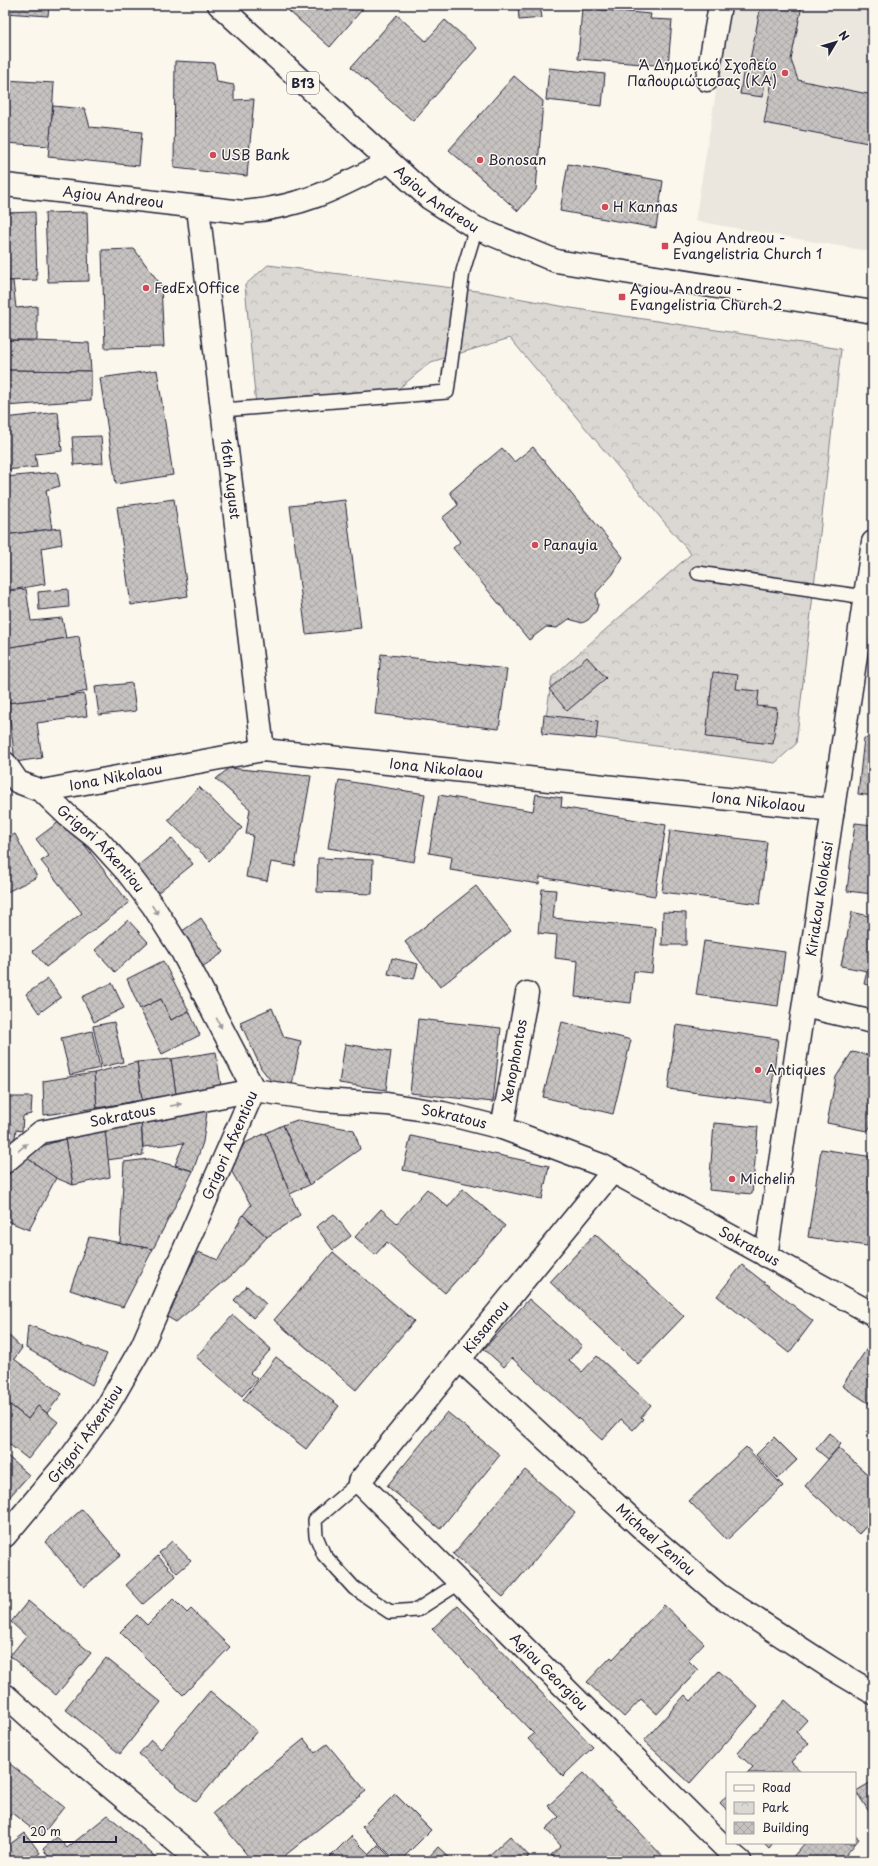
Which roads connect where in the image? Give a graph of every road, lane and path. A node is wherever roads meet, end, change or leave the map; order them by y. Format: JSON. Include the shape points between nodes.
{"nodes":[{"id":1,"x":219,"y":5,"type":"edge"},
{"id":2,"x":720,"y":5,"type":"edge"},
{"id":3,"x":707,"y":80,"type":"dead end"},
{"id":4,"x":388,"y":162,"type":"junction"},
{"id":5,"x":5,"y":185,"type":"edge"},
{"id":6,"x":198,"y":208,"type":"junction"},
{"id":7,"x":476,"y":228,"type":"junction"},
{"id":8,"x":873,"y":312,"type":"edge"},
{"id":9,"x":223,"y":410,"type":"junction"},
{"id":10,"x":873,"y":542,"type":"edge"},
{"id":11,"x":698,"y":573,"type":"dead end"},
{"id":12,"x":867,"y":604,"type":"edge"},
{"id":13,"x":263,"y":750,"type":"junction"},
{"id":14,"x":5,"y":764,"type":"edge"},
{"id":15,"x":12,"y":778,"type":"edge"},
{"id":16,"x":42,"y":791,"type":"junction"},
{"id":17,"x":833,"y":810,"type":"junction"},
{"id":18,"x":527,"y":993,"type":"dead end"},
{"id":19,"x":804,"y":1006,"type":"junction"},
{"id":20,"x":873,"y":1022,"type":"edge"},
{"id":21,"x":254,"y":1090,"type":"junction"},
{"id":22,"x":502,"y":1128,"type":"junction"},
{"id":23,"x":5,"y":1162,"type":"edge"},
{"id":24,"x":613,"y":1171,"type":"junction"},
{"id":25,"x":766,"y":1256,"type":"junction"},
{"id":26,"x":873,"y":1314,"type":"edge"},
{"id":27,"x":460,"y":1360,"type":"junction"},
{"id":28,"x":359,"y":1482,"type":"junction"},
{"id":29,"x":5,"y":1536,"type":"edge"},
{"id":30,"x":459,"y":1582,"type":"junction"},
{"id":31,"x":873,"y":1693,"type":"edge"},
{"id":32,"x":5,"y":1695,"type":"edge"},
{"id":33,"x":5,"y":1715,"type":"edge"},
{"id":34,"x":66,"y":1750,"type":"junction"},
{"id":35,"x":730,"y":1857,"type":"edge"},
{"id":36,"x":199,"y":1861,"type":"edge"}],
"edges":[{"from":1,"to":4,"type":"street","number":"B13"},
{"from":2,"to":3,"type":"street"},
{"from":4,"to":6,"type":"street","name":"Agiou Andreou","via":[[303,202],[243,212]]},
{"from":4,"to":7,"type":"street","name":"Agiou Andreou","number":"B13","via":[[429,198]]},
{"from":5,"to":6,"type":"street","name":"Agiou Andreou"},
{"from":6,"to":9,"type":"street","name":"16th August"},
{"from":7,"to":8,"type":"street","name":"Agiou Andreou","number":"B13","via":[[556,261]]},
{"from":7,"to":9,"type":"lane","via":[[463,271],[447,392]]},
{"from":9,"to":13,"type":"street","name":"16th August"},
{"from":10,"to":12,"type":"street","name":"Kiriakou Kolokasi"},
{"from":11,"to":12,"type":"lane"},
{"from":12,"to":17,"type":"street","name":"Kiriakou Kolokasi"},
{"from":13,"to":16,"type":"street","name":"Iona Nikolaou"},
{"from":13,"to":17,"type":"street","name":"Iona Nikolaou"},
{"from":14,"to":15,"type":"street","name":"Grigori Afxentiou"},
{"from":15,"to":16,"type":"street","name":"Grigori Afxentiou"},
{"from":16,"to":21,"type":"street","name":"Grigori Afxentiou","one_way":true,"via":[[97,839],[128,872],[181,950]]},
{"from":17,"to":19,"type":"street","name":"Kiriakou Kolokasi"},
{"from":18,"to":22,"type":"street","name":"Xenophontos"},
{"from":19,"to":20,"type":"street"},
{"from":19,"to":25,"type":"street","name":"Kiriakou Kolokasi"},
{"from":21,"to":22,"type":"street","name":"Sokratous","via":[[321,1100],[387,1104]]},
{"from":23,"to":21,"type":"street","name":"Sokratous","one_way":true,"via":[[41,1132]]},
{"from":21,"to":29,"type":"street","name":"Grigori Afxentiou","via":[[142,1346],[107,1407],[71,1457]]},
{"from":22,"to":24,"type":"street","name":"Sokratous"},
{"from":24,"to":25,"type":"street","name":"Sokratous"},
{"from":24,"to":27,"type":"street","name":"Kissamou"},
{"from":25,"to":26,"type":"street","name":"Sokratous"},
{"from":27,"to":28,"type":"street","name":"Kissamou"},
{"from":27,"to":31,"type":"street","name":"Michael Zeniou","via":[[719,1595]]},
{"from":28,"to":30,"type":"street","name":"Agiou Georgiou"},
{"from":28,"to":30,"type":"lane","via":[[315,1520],[316,1536],[324,1555],[354,1588],[390,1612],[417,1610]]},
{"from":30,"to":35,"type":"street","name":"Agiou Georgiou"},
{"from":32,"to":34,"type":"street"},
{"from":33,"to":34,"type":"street"},
{"from":34,"to":36,"type":"street"}]}
